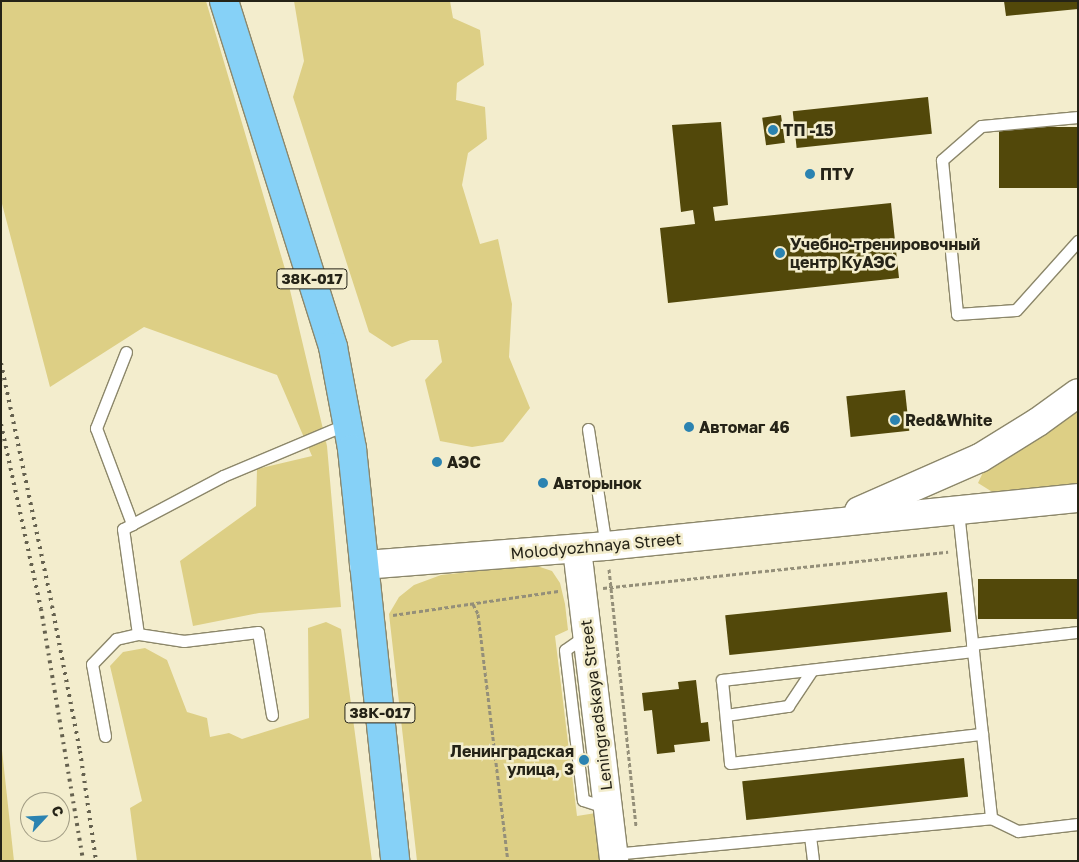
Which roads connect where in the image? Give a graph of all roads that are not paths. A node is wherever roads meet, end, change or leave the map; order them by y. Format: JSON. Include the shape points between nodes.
{"nodes":[{"id":1,"x":224,"y":1,"type":"edge"},
{"id":2,"x":1078,"y":117,"type":"edge"},
{"id":3,"x":1078,"y":241,"type":"edge"},
{"id":4,"x":126,"y":352,"type":"dead end"},
{"id":5,"x":1078,"y":393,"type":"edge"},
{"id":6,"x":347,"y":424,"type":"junction"},
{"id":7,"x":588,"y":429,"type":"dead end"},
{"id":8,"x":1078,"y":498,"type":"edge"},
{"id":9,"x":958,"y":509,"type":"junction"},
{"id":10,"x":132,"y":524,"type":"junction"},
{"id":11,"x":827,"y":524,"type":"junction"},
{"id":12,"x":606,"y":546,"type":"junction"},
{"id":13,"x":577,"y":549,"type":"junction"},
{"id":14,"x":364,"y":565,"type":"junction"},
{"id":15,"x":1078,"y":632,"type":"edge"},
{"id":16,"x":138,"y":634,"type":"junction"},
{"id":17,"x":972,"y":648,"type":"junction"},
{"id":18,"x":812,"y":670,"type":"junction"},
{"id":19,"x":726,"y":714,"type":"junction"},
{"id":20,"x":272,"y":715,"type":"dead end"},
{"id":21,"x":982,"y":734,"type":"junction"},
{"id":22,"x":105,"y":736,"type":"dead end"},
{"id":23,"x":992,"y":818,"type":"junction"},
{"id":24,"x":1078,"y":824,"type":"edge"},
{"id":25,"x":810,"y":836,"type":"junction"},
{"id":26,"x":622,"y":855,"type":"edge"},
{"id":27,"x":395,"y":861,"type":"edge"},
{"id":28,"x":813,"y":861,"type":"edge"}],
"edges":[{"from":1,"to":6,"type":"main road","number":"38К-017","via":[[333,347]]},
{"from":2,"to":3,"type":"lane","via":[[981,126],[942,160],[957,314],[1016,310]]},
{"from":4,"to":10,"type":"lane","via":[[96,428]]},
{"from":5,"to":11,"type":"street","name":"Molodyozhnaya Street","via":[[980,458]]},
{"from":6,"to":10,"type":"lane","via":[[223,476]]},
{"from":6,"to":14,"type":"main road","number":"38К-017"},
{"from":7,"to":12,"type":"lane"},
{"from":8,"to":9,"type":"street","name":"Molodyozhnaya Street"},
{"from":9,"to":11,"type":"street","name":"Molodyozhnaya Street"},
{"from":9,"to":17,"type":"lane"},
{"from":10,"to":16,"type":"lane","via":[[122,529]]},
{"from":11,"to":12,"type":"street","name":"Molodyozhnaya Street"},
{"from":12,"to":13,"type":"street","name":"Molodyozhnaya Street"},
{"from":13,"to":14,"type":"street","name":"Molodyozhnaya Street"},
{"from":13,"to":26,"type":"street","name":"Leningradskaya Street","via":[[608,808]]},
{"from":14,"to":27,"type":"main road","number":"38К-017"},
{"from":15,"to":17,"type":"lane"},
{"from":16,"to":20,"type":"lane","via":[[184,641],[258,632]]},
{"from":16,"to":22,"type":"lane","via":[[116,639],[92,664]]},
{"from":17,"to":18,"type":"lane"},
{"from":17,"to":21,"type":"lane"},
{"from":18,"to":19,"type":"lane","via":[[788,706]]},
{"from":18,"to":19,"type":"lane","via":[[722,680]]},
{"from":19,"to":21,"type":"lane","via":[[730,763]]},
{"from":21,"to":23,"type":"lane"},
{"from":23,"to":24,"type":"lane","via":[[1018,831]]},
{"from":23,"to":25,"type":"lane"},
{"from":25,"to":26,"type":"lane"},
{"from":25,"to":28,"type":"lane"}]}
